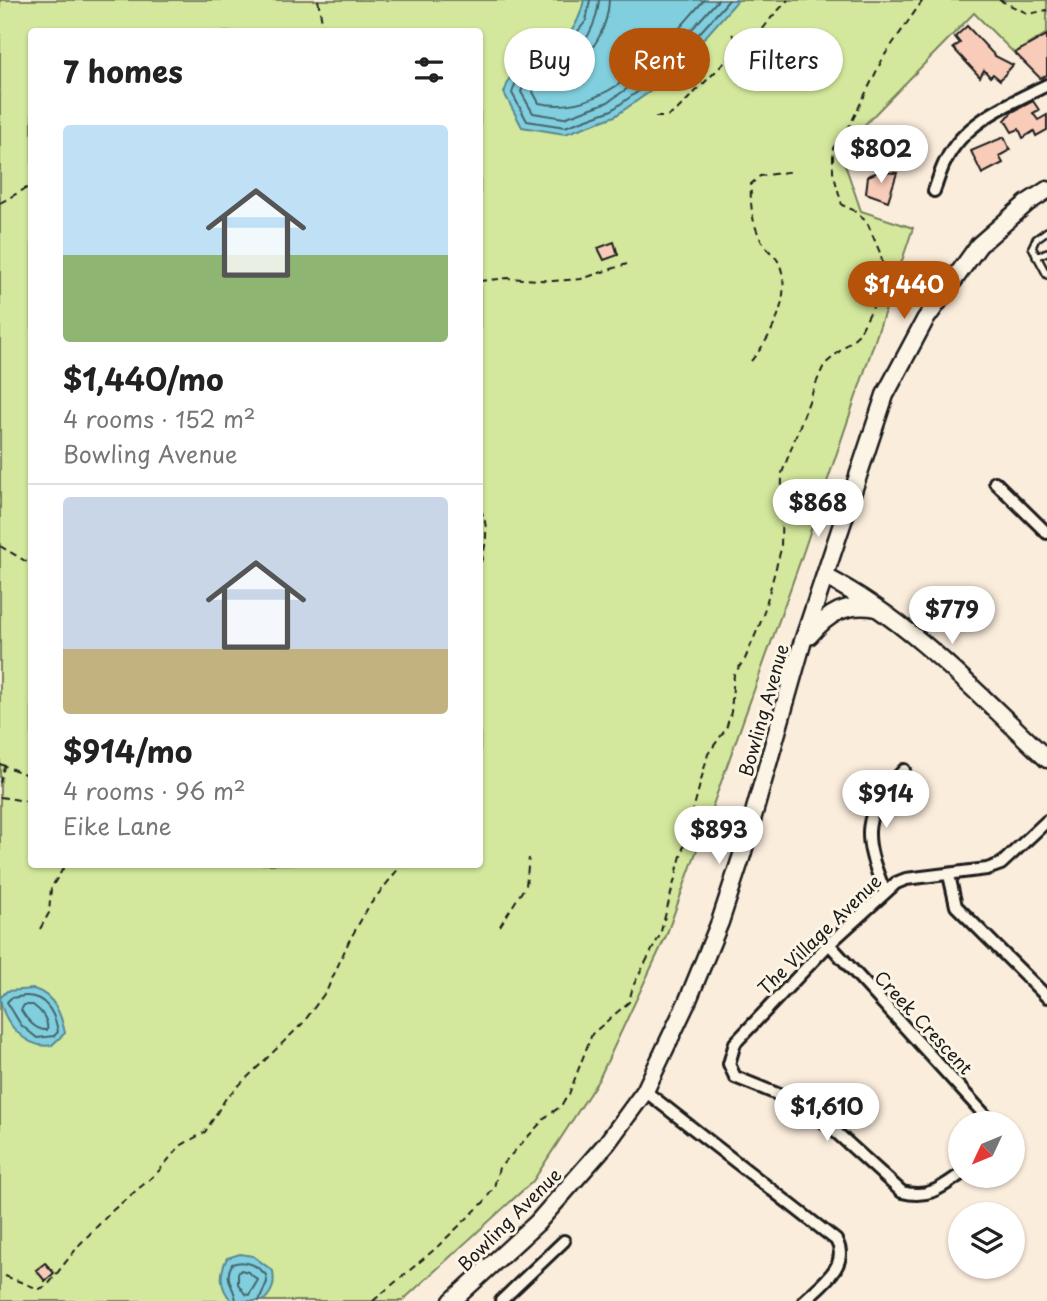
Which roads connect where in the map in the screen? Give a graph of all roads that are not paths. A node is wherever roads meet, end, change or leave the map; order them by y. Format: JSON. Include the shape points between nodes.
{"nodes":[{"id":1,"x":1047,"y":85,"type":"edge"},
{"id":2,"x":1047,"y":190,"type":"edge"},
{"id":3,"x":934,"y":191,"type":"dead end"},
{"id":4,"x":1047,"y":232,"type":"edge"},
{"id":5,"x":1047,"y":252,"type":"edge"},
{"id":6,"x":1036,"y":257,"type":"junction"},
{"id":7,"x":1047,"y":274,"type":"edge"},
{"id":8,"x":995,"y":482,"type":"dead end"},
{"id":9,"x":1047,"y":533,"type":"edge"},
{"id":10,"x":826,"y":577,"type":"junction"},
{"id":11,"x":883,"y":610,"type":"junction"},
{"id":12,"x":802,"y":645,"type":"junction"},
{"id":13,"x":1047,"y":759,"type":"edge"},
{"id":14,"x":904,"y":770,"type":"dead end"},
{"id":15,"x":1047,"y":821,"type":"edge"},
{"id":16,"x":952,"y":875,"type":"junction"},
{"id":17,"x":885,"y":891,"type":"junction"},
{"id":18,"x":829,"y":944,"type":"junction"},
{"id":19,"x":1047,"y":997,"type":"edge"},
{"id":20,"x":645,"y":1091,"type":"junction"},
{"id":21,"x":981,"y":1111,"type":"edge"},
{"id":22,"x":948,"y":1183,"type":"edge"},
{"id":23,"x":564,"y":1241,"type":"dead end"},
{"id":24,"x":452,"y":1301,"type":"edge"},
{"id":25,"x":501,"y":1301,"type":"edge"},
{"id":26,"x":804,"y":1301,"type":"edge"}],
"edges":[{"from":1,"to":3,"type":"street","via":[[995,111],[968,132],[946,159]]},
{"from":2,"to":10,"type":"main road","name":"Bowling Avenue","via":[[979,245],[925,320],[885,395]]},
{"from":4,"to":6,"type":"lane","via":[[1032,244]]},
{"from":5,"to":6,"type":"lane"},
{"from":6,"to":7,"type":"lane"},
{"from":8,"to":9,"type":"street"},
{"from":10,"to":11,"type":"main road"},
{"from":10,"to":12,"type":"main road","name":"Bowling Avenue"},
{"from":11,"to":12,"type":"main road","via":[[856,605],[842,609],[827,617]]},
{"from":11,"to":13,"type":"main road"},
{"from":12,"to":20,"type":"main road","name":"Bowling Avenue","via":[[720,922]]},
{"from":14,"to":17,"type":"street","via":[[875,807],[869,833],[869,853]]},
{"from":15,"to":16,"type":"street","name":"The Village Avenue","via":[[1001,864]]},
{"from":16,"to":17,"type":"street","name":"The Village Avenue","via":[[906,878]]},
{"from":16,"to":19,"type":"street","via":[[962,910]]},
{"from":17,"to":18,"type":"street","name":"The Village Avenue"},
{"from":18,"to":21,"type":"street","name":"Creek Crescent"},
{"from":18,"to":22,"type":"street","name":"The Village Avenue","via":[[736,1043],[729,1064],[735,1077],[777,1094],[827,1124],[902,1192],[936,1192]]},
{"from":20,"to":24,"type":"main road","name":"Bowling Avenue","via":[[561,1196]]},
{"from":20,"to":26,"type":"street","via":[[836,1240],[842,1254],[830,1275]]},
{"from":23,"to":25,"type":"street"}]}
